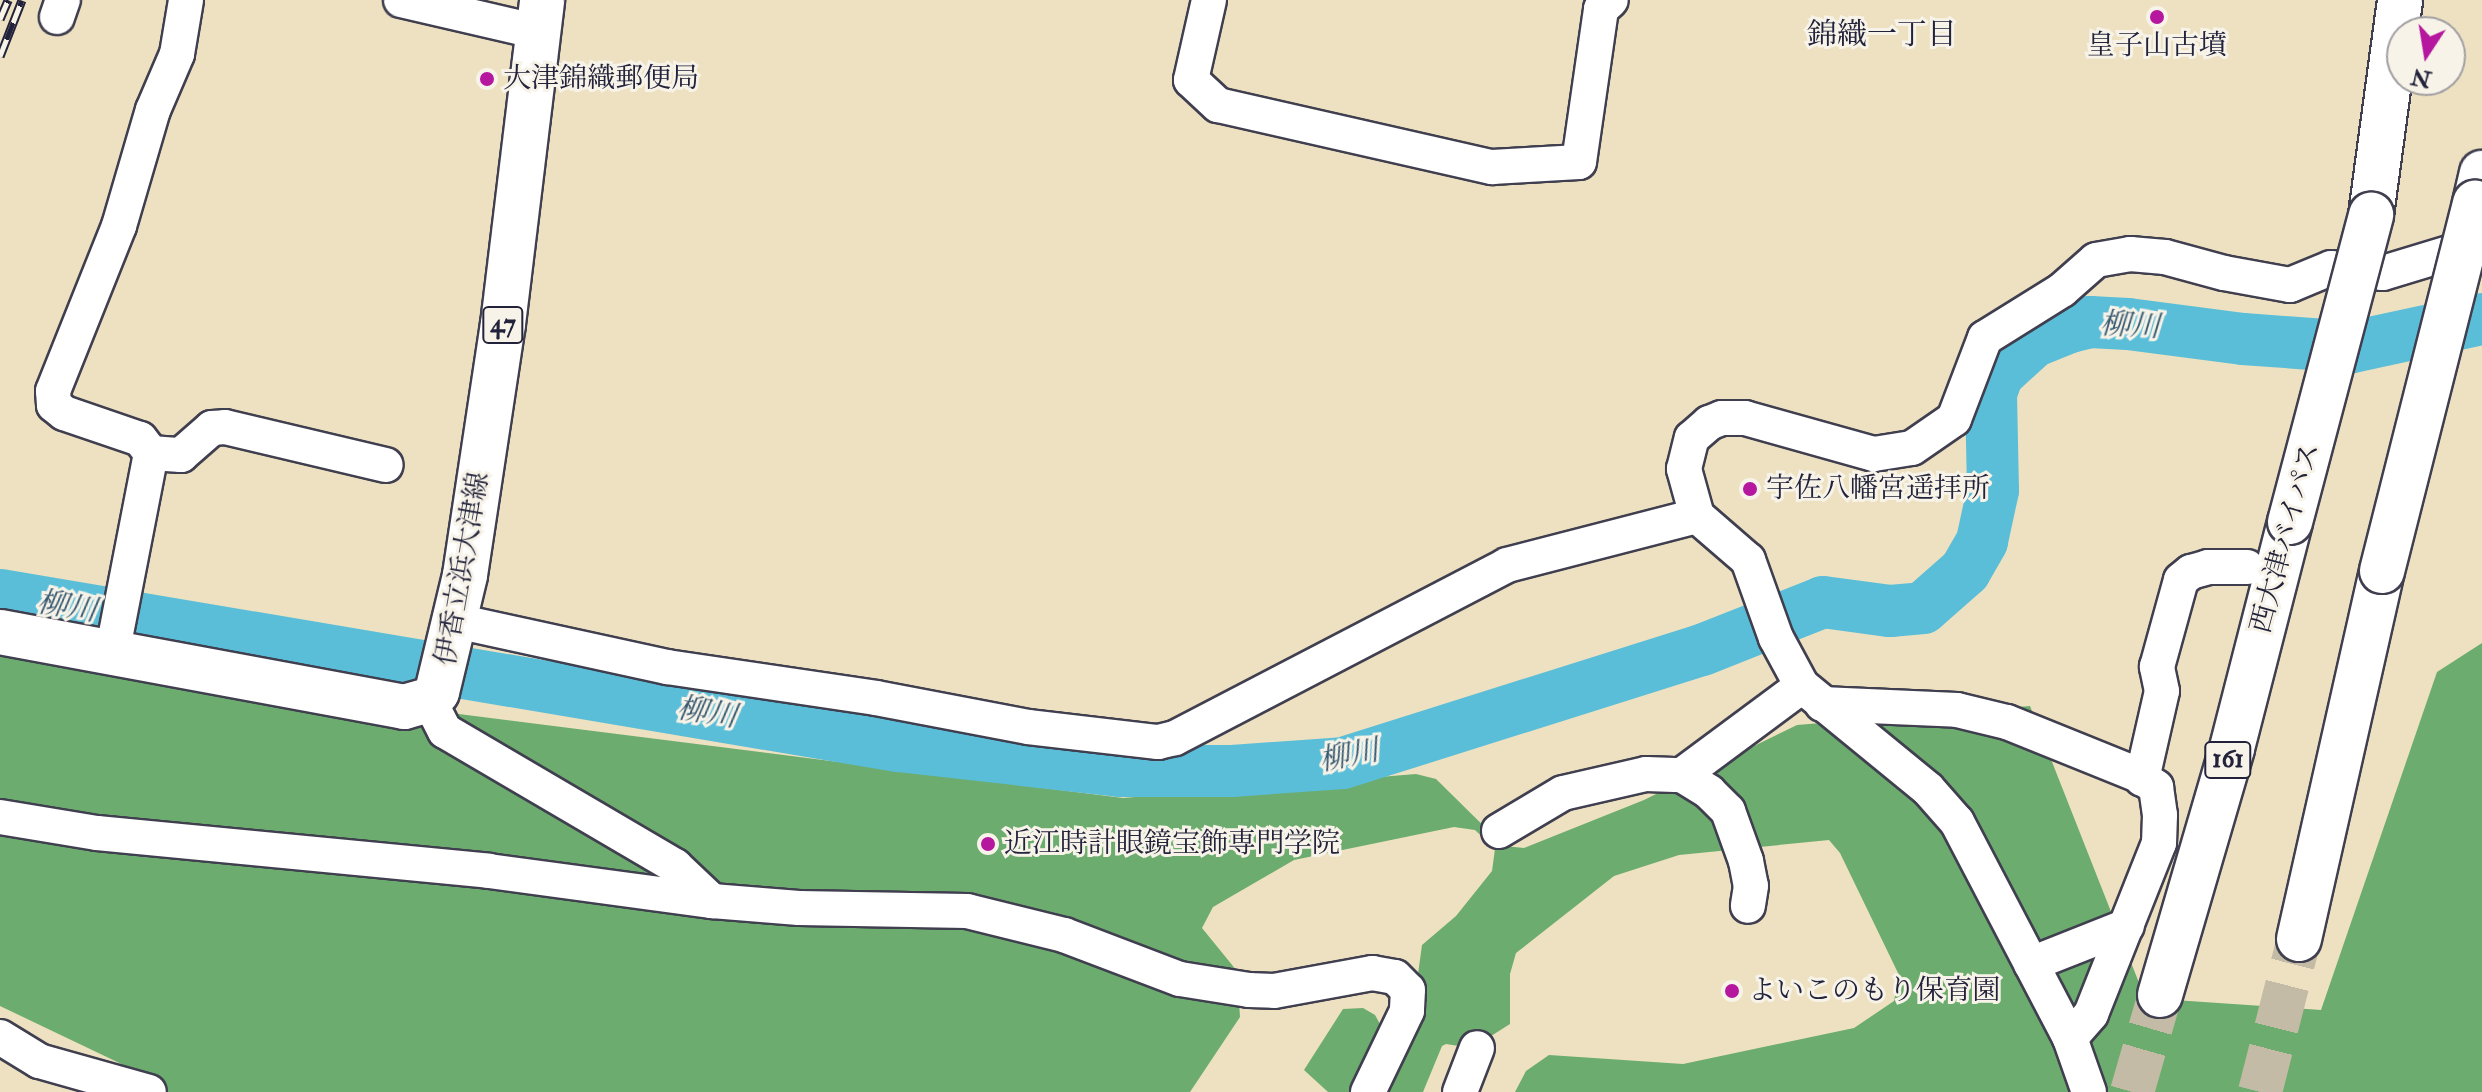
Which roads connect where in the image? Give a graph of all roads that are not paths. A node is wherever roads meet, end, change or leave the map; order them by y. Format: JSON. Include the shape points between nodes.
{"nodes":[{"id":1,"x":186,"y":0,"type":"edge"},
{"id":2,"x":401,"y":0,"type":"edge"},
{"id":3,"x":1209,"y":0,"type":"edge"},
{"id":4,"x":1611,"y":0,"type":"edge"},
{"id":5,"x":2400,"y":0,"type":"edge"},
{"id":6,"x":541,"y":16,"type":"edge"},
{"id":7,"x":2403,"y":96,"type":"edge"},
{"id":8,"x":2480,"y":188,"type":"edge"},
{"id":9,"x":2371,"y":215,"type":"junction"},
{"id":10,"x":2482,"y":249,"type":"edge"},
{"id":11,"x":151,"y":453,"type":"junction"},
{"id":12,"x":386,"y":465,"type":"dead end"},
{"id":13,"x":1697,"y":516,"type":"junction"},
{"id":14,"x":2247,"y":567,"type":"dead end"},
{"id":15,"x":0,"y":632,"type":"edge"},
{"id":16,"x":114,"y":644,"type":"junction"},
{"id":17,"x":444,"y":662,"type":"junction"},
{"id":18,"x":1812,"y":695,"type":"junction"},
{"id":19,"x":1682,"y":775,"type":"junction"},
{"id":20,"x":2142,"y":779,"type":"junction"},
{"id":21,"x":0,"y":817,"type":"edge"},
{"id":22,"x":1499,"y":831,"type":"dead end"},
{"id":23,"x":712,"y":901,"type":"junction"},
{"id":24,"x":1748,"y":906,"type":"dead end"},
{"id":25,"x":2127,"y":926,"type":"junction"},
{"id":26,"x":2299,"y":939,"type":"tunnel mouth"},
{"id":27,"x":2031,"y":964,"type":"junction"},
{"id":28,"x":2160,"y":995,"type":"tunnel mouth"},
{"id":29,"x":0,"y":1037,"type":"edge"},
{"id":30,"x":2070,"y":1038,"type":"junction"},
{"id":31,"x":1477,"y":1048,"type":"dead end"},
{"id":32,"x":149,"y":1092,"type":"edge"},
{"id":33,"x":1368,"y":1092,"type":"edge"},
{"id":34,"x":1460,"y":1092,"type":"edge"},
{"id":35,"x":2089,"y":1092,"type":"edge"}],
"edges":[{"from":1,"to":11,"type":"street","via":[[177,54],[153,110],[119,226],[53,391],[54,405],[64,413],[140,439]]},
{"from":2,"to":6,"type":"street"},
{"from":3,"to":4,"type":"street","via":[[1191,80],[1218,105],[1492,167],[1579,162],[1601,9]]},
{"from":5,"to":9,"type":"main road"},
{"from":6,"to":17,"type":"main road","name":"伊香立浜大津線","number":"47","via":[[503,324]]},
{"from":7,"to":9,"type":"main road","name":"西大津バイパス","number":"161"},
{"from":8,"to":26,"type":"main road","bridge":true,"via":[[2382,571]]},
{"from":9,"to":28,"type":"main road","name":"西大津バイパス","number":"161","bridge":true,"via":[[2232,748]]},
{"from":10,"to":13,"type":"street","via":[[2452,252],[2383,273],[2331,268],[2290,285],[2165,257],[2130,254],[2096,260],[2062,290],[1985,338],[1954,419],[1912,448],[1874,454],[1745,418],[1709,423],[1692,438],[1684,469]]},
{"from":11,"to":12,"type":"street","via":[[181,455],[212,428],[225,427]]},
{"from":11,"to":16,"type":"street"},
{"from":13,"to":17,"type":"street","via":[[1507,565],[1175,738],[1158,742],[1028,727],[667,667]]},
{"from":13,"to":18,"type":"street","via":[[1748,560],[1771,623]]},
{"from":14,"to":20,"type":"street","via":[[2208,567],[2181,580],[2157,667],[2162,691]]},
{"from":15,"to":16,"type":"main road","name":"伊香立浜大津線"},
{"from":16,"to":17,"type":"main road","name":"伊香立浜大津線","via":[[404,707]]},
{"from":17,"to":23,"type":"street","via":[[445,731],[675,866]]},
{"from":18,"to":19,"type":"street"},
{"from":18,"to":20,"type":"street","via":[[1957,710],[2007,722]]},
{"from":18,"to":27,"type":"street","via":[[1928,789],[1957,822]]},
{"from":19,"to":22,"type":"street","via":[[1646,774],[1563,793]]},
{"from":19,"to":24,"type":"street","via":[[1728,811],[1746,861]]},
{"from":20,"to":25,"type":"street","via":[[2156,787],[2159,843]]},
{"from":21,"to":23,"type":"street","via":[[140,838],[489,871]]},
{"from":23,"to":33,"type":"street","via":[[967,911],[1064,935],[1180,979],[1249,990],[1274,991],[1372,973],[1395,977],[1408,990],[1407,1011]]},
{"from":25,"to":27,"type":"street"},
{"from":25,"to":30,"type":"street","via":[[2091,1014]]},
{"from":27,"to":30,"type":"street"},
{"from":29,"to":32,"type":"street","via":[[39,1061]]},
{"from":30,"to":35,"type":"street"},
{"from":31,"to":34,"type":"street"}]}
